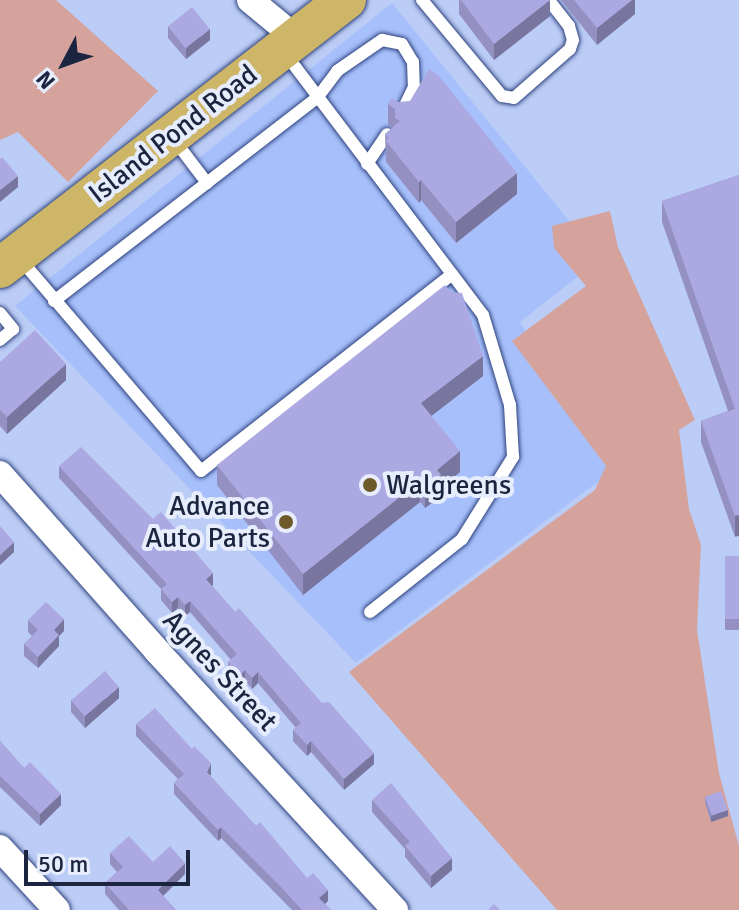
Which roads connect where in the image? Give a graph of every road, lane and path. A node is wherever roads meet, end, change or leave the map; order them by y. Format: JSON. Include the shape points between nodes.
{"nodes":[{"id":1,"x":250,"y":0,"type":"edge"},
{"id":2,"x":346,"y":0,"type":"edge"},
{"id":3,"x":422,"y":0,"type":"edge"},
{"id":4,"x":549,"y":0,"type":"edge"},
{"id":5,"x":289,"y":44,"type":"junction"},
{"id":6,"x":317,"y":98,"type":"junction"},
{"id":7,"x":400,"y":115,"type":"edge"},
{"id":8,"x":387,"y":134,"type":"edge"},
{"id":9,"x":171,"y":135,"type":"junction"},
{"id":10,"x":367,"y":164,"type":"junction"},
{"id":11,"x":207,"y":183,"type":"junction"},
{"id":12,"x":8,"y":261,"type":"edge"},
{"id":13,"x":452,"y":274,"type":"junction"},
{"id":14,"x":54,"y":301,"type":"junction"},
{"id":15,"x":0,"y":313,"type":"edge"},
{"id":16,"x":0,"y":340,"type":"edge"},
{"id":17,"x":0,"y":474,"type":"edge"},
{"id":18,"x":370,"y":612,"type":"dead end"},
{"id":19,"x":0,"y":848,"type":"edge"},
{"id":20,"x":57,"y":910,"type":"edge"},
{"id":21,"x":395,"y":910,"type":"edge"}],
"edges":[{"from":1,"to":5,"type":"street"},
{"from":2,"to":5,"type":"main road","name":"Island Pond Road"},
{"from":3,"to":4,"type":"lane","via":[[502,96],[514,98],[570,49],[569,26]]},
{"from":5,"to":6,"type":"lane"},
{"from":5,"to":9,"type":"main road","name":"Island Pond Road"},
{"from":6,"to":7,"type":"lane","via":[[337,71],[382,40],[402,44],[413,62],[414,87]]},
{"from":6,"to":10,"type":"lane"},
{"from":6,"to":11,"type":"lane"},
{"from":8,"to":10,"type":"lane"},
{"from":9,"to":11,"type":"lane"},
{"from":9,"to":12,"type":"main road","name":"Island Pond Road"},
{"from":10,"to":13,"type":"lane"},
{"from":11,"to":14,"type":"lane"},
{"from":12,"to":14,"type":"lane"},
{"from":13,"to":14,"type":"lane","via":[[201,471]]},
{"from":13,"to":18,"type":"lane","via":[[483,315],[510,405],[513,457],[462,539]]},
{"from":15,"to":16,"type":"lane","via":[[13,329]]},
{"from":17,"to":21,"type":"street","name":"Agnes Street"},
{"from":19,"to":20,"type":"street"}]}
